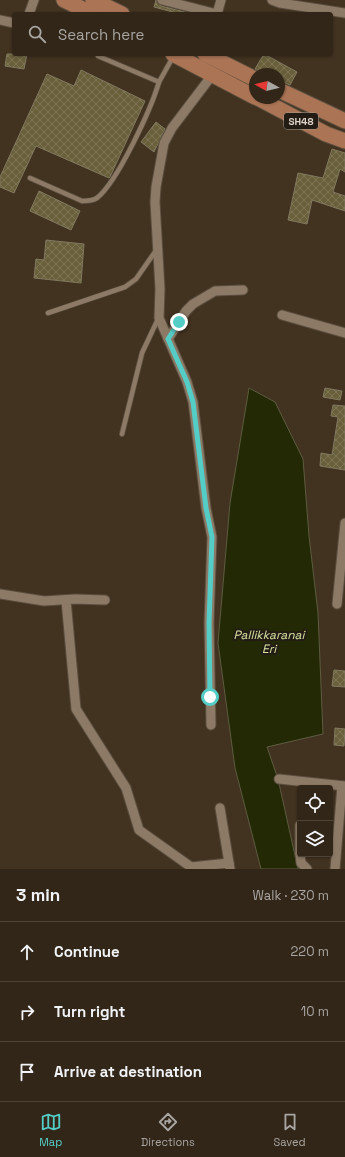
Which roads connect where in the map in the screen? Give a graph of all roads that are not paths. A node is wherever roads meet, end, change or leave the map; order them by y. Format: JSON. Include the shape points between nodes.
{"nodes":[{"id":1,"x":34,"y":0,"type":"edge"},
{"id":2,"x":64,"y":0,"type":"edge"},
{"id":3,"x":93,"y":0,"type":"edge"},
{"id":4,"x":162,"y":0,"type":"edge"},
{"id":5,"x":221,"y":0,"type":"edge"},
{"id":6,"x":272,"y":0,"type":"edge"},
{"id":7,"x":30,"y":12,"type":"edge"},
{"id":8,"x":89,"y":12,"type":"edge"},
{"id":9,"x":118,"y":12,"type":"edge"},
{"id":10,"x":198,"y":12,"type":"edge"},
{"id":11,"x":218,"y":12,"type":"edge"},
{"id":12,"x":345,"y":13,"type":"edge"},
{"id":13,"x":0,"y":20,"type":"edge"},
{"id":14,"x":12,"y":23,"type":"edge"},
{"id":15,"x":98,"y":56,"type":"edge"},
{"id":16,"x":173,"y":56,"type":"edge"},
{"id":17,"x":178,"y":56,"type":"edge"},
{"id":18,"x":209,"y":56,"type":"edge"},
{"id":19,"x":213,"y":74,"type":"junction"},
{"id":20,"x":249,"y":76,"type":"edge"},
{"id":21,"x":159,"y":82,"type":"junction"},
{"id":22,"x":285,"y":92,"type":"edge"},
{"id":23,"x":249,"y":93,"type":"edge"},
{"id":24,"x":269,"y":104,"type":"edge"},
{"id":25,"x":342,"y":116,"type":"edge"},
{"id":26,"x":345,"y":141,"type":"edge"},
{"id":27,"x":30,"y":178,"type":"dead end"},
{"id":28,"x":157,"y":249,"type":"junction"},
{"id":29,"x":243,"y":290,"type":"dead end"},
{"id":30,"x":48,"y":313,"type":"dead end"},
{"id":31,"x":282,"y":315,"type":"dead end"},
{"id":32,"x":159,"y":318,"type":"junction"},
{"id":33,"x":345,"y":333,"type":"edge"},
{"id":34,"x":168,"y":339,"type":"junction"},
{"id":35,"x":122,"y":434,"type":"dead end"},
{"id":36,"x":345,"y":523,"type":"edge"},
{"id":37,"x":0,"y":594,"type":"edge"},
{"id":38,"x":66,"y":600,"type":"junction"},
{"id":39,"x":105,"y":600,"type":"dead end"},
{"id":40,"x":337,"y":604,"type":"dead end"},
{"id":41,"x":211,"y":725,"type":"dead end"},
{"id":42,"x":279,"y":779,"type":"dead end"},
{"id":43,"x":304,"y":785,"type":"edge"},
{"id":44,"x":333,"y":786,"type":"edge"},
{"id":45,"x":343,"y":786,"type":"edge"},
{"id":46,"x":220,"y":808,"type":"dead end"},
{"id":47,"x":300,"y":857,"type":"edge"},
{"id":48,"x":230,"y":866,"type":"edge"},
{"id":49,"x":307,"y":869,"type":"edge"},
{"id":50,"x":335,"y":869,"type":"edge"}],
"edges":[{"from":1,"to":7,"type":"street"},
{"from":2,"to":8,"type":"main road"},
{"from":3,"to":9,"type":"main road"},
{"from":4,"to":10,"type":"street"},
{"from":5,"to":11,"type":"street"},
{"from":6,"to":12,"type":"street"},
{"from":13,"to":14,"type":"street"},
{"from":15,"to":21,"type":"lane"},
{"from":16,"to":21,"type":"lane"},
{"from":17,"to":19,"type":"main road"},
{"from":18,"to":20,"type":"main road"},
{"from":19,"to":23,"type":"main road"},
{"from":19,"to":28,"type":"street","via":[[172,128],[164,143],[156,187]]},
{"from":21,"to":27,"type":"lane","via":[[148,112],[112,182],[97,198],[82,201]]},
{"from":22,"to":25,"type":"main road","number":"SH48"},
{"from":24,"to":26,"type":"main road","number":"SH48","via":[[326,134]]},
{"from":28,"to":30,"type":"lane","via":[[136,279],[126,288]]},
{"from":28,"to":32,"type":"street"},
{"from":29,"to":34,"type":"street","via":[[215,291],[193,304]]},
{"from":31,"to":33,"type":"street"},
{"from":32,"to":34,"type":"street"},
{"from":32,"to":35,"type":"lane","via":[[142,353]]},
{"from":34,"to":41,"type":"street","via":[[193,402],[212,537],[209,623]]},
{"from":36,"to":40,"type":"street"},
{"from":37,"to":38,"type":"street","via":[[44,601]]},
{"from":38,"to":39,"type":"street"},
{"from":38,"to":48,"type":"street","via":[[76,708],[126,788],[138,830],[191,867]]},
{"from":42,"to":43,"type":"street"},
{"from":44,"to":45,"type":"street"},
{"from":45,"to":50,"type":"street"},
{"from":46,"to":48,"type":"street"},
{"from":47,"to":49,"type":"street","via":[[301,863]]}]}
